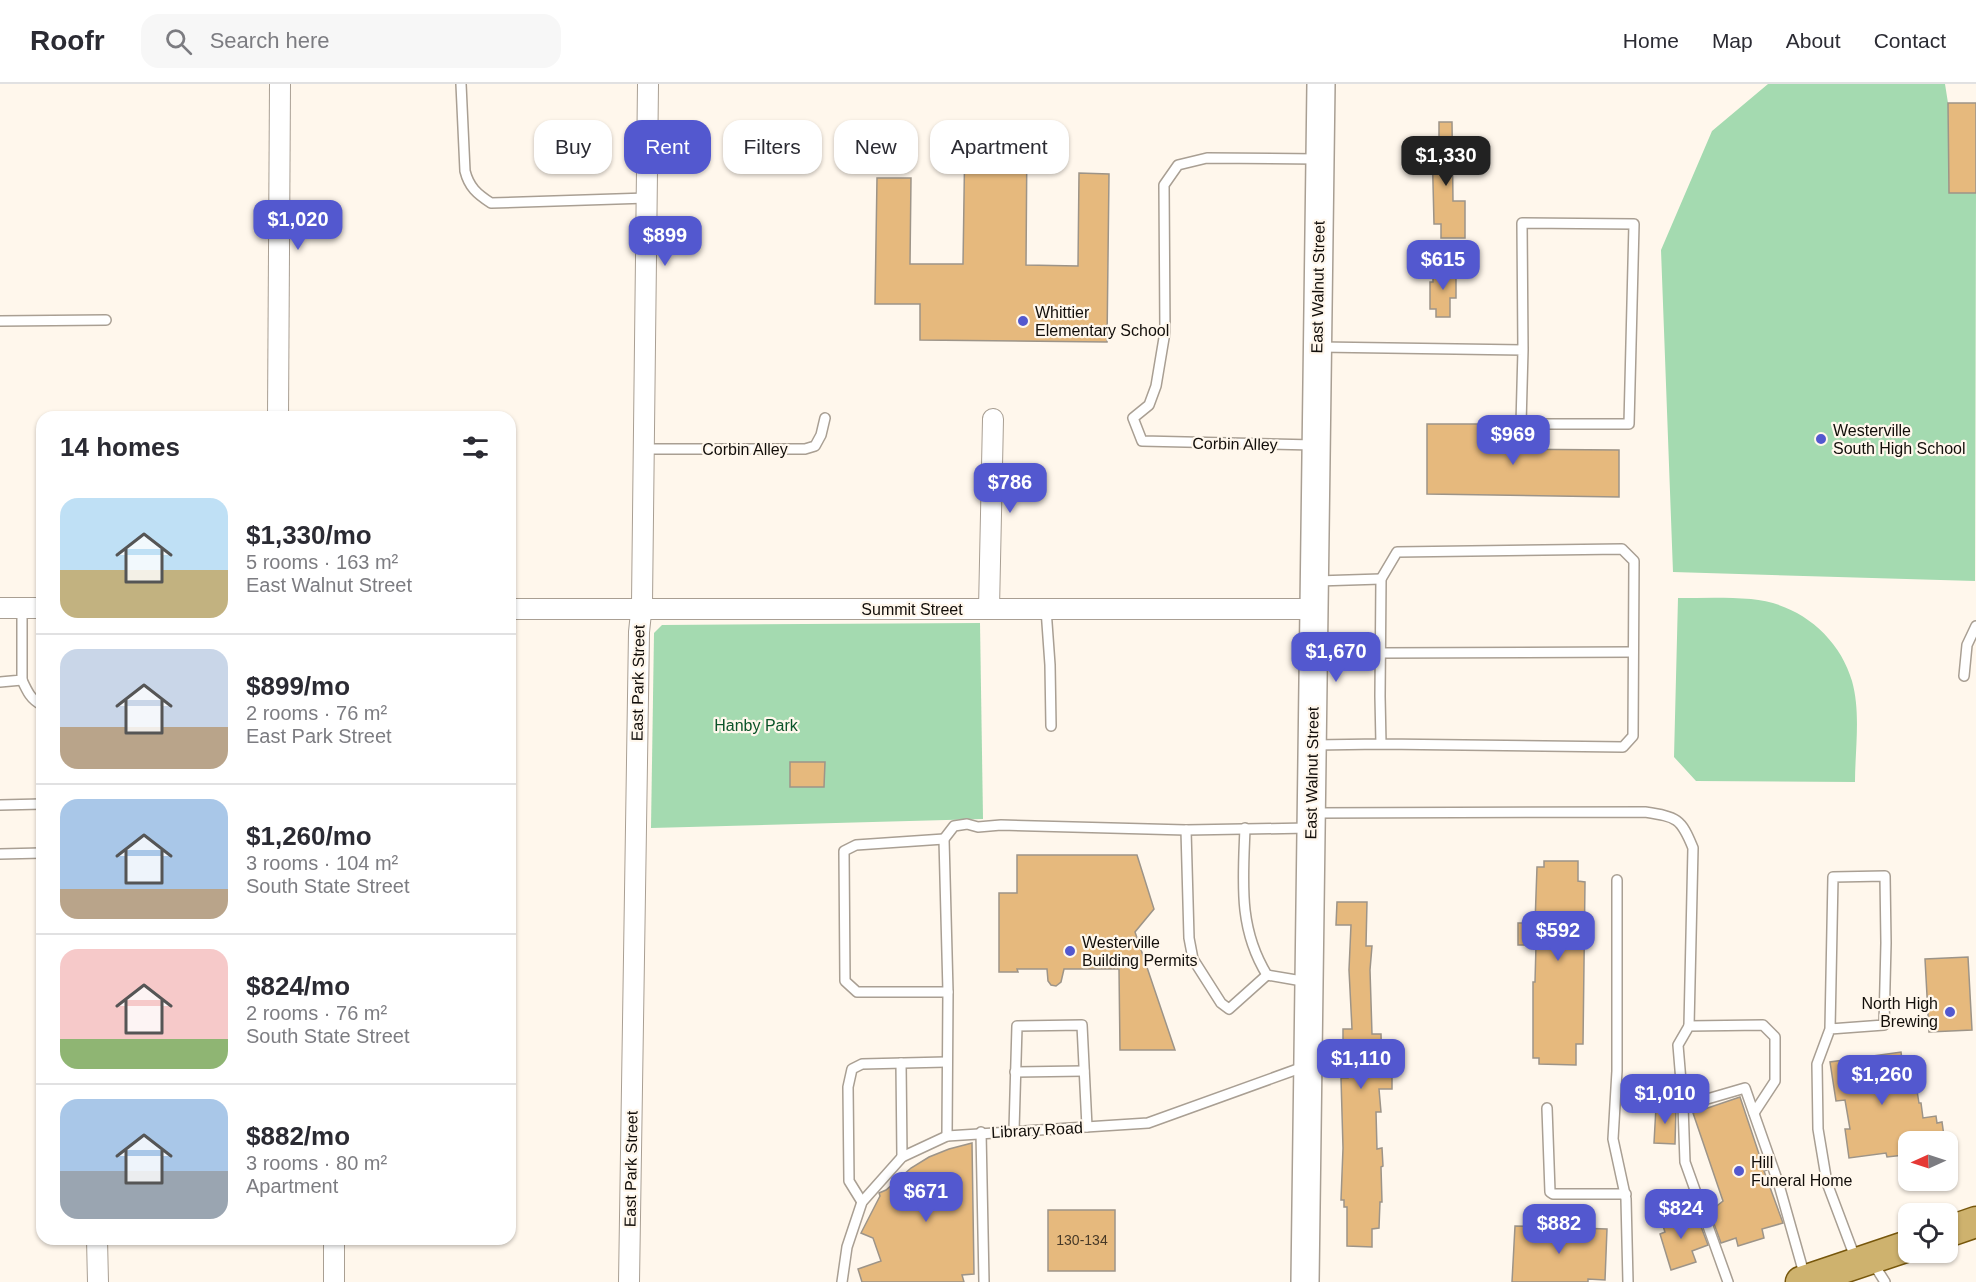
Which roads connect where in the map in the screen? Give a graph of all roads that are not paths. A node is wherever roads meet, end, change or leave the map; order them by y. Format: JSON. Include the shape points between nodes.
{"nodes":[{"id":1,"x":280,"y":84,"type":"edge"},
{"id":2,"x":461,"y":84,"type":"edge"},
{"id":3,"x":648,"y":84,"type":"edge"},
{"id":4,"x":1321,"y":84,"type":"edge"},
{"id":5,"x":1320,"y":159,"type":"junction"},
{"id":6,"x":647,"y":198,"type":"junction"},
{"id":7,"x":106,"y":320,"type":"dead end"},
{"id":8,"x":0,"y":321,"type":"edge"},
{"id":9,"x":1318,"y":347,"type":"junction"},
{"id":10,"x":1523,"y":350,"type":"junction"},
{"id":11,"x":278,"y":411,"type":"edge"},
{"id":12,"x":825,"y":418,"type":"dead end"},
{"id":13,"x":993,"y":419,"type":"dead end"},
{"id":14,"x":1317,"y":445,"type":"junction"},
{"id":15,"x":644,"y":449,"type":"junction"},
{"id":16,"x":1381,"y":579,"type":"junction"},
{"id":17,"x":1315,"y":581,"type":"junction"},
{"id":18,"x":0,"y":608,"type":"edge"},
{"id":19,"x":22,"y":608,"type":"junction"},
{"id":20,"x":36,"y":608,"type":"edge"},
{"id":21,"x":516,"y":609,"type":"edge"},
{"id":22,"x":989,"y":609,"type":"junction"},
{"id":23,"x":1047,"y":609,"type":"junction"},
{"id":24,"x":1314,"y":609,"type":"junction"},
{"id":25,"x":641,"y":610,"type":"junction"},
{"id":26,"x":1976,"y":626,"type":"edge"},
{"id":27,"x":1634,"y":652,"type":"junction"},
{"id":28,"x":1380,"y":653,"type":"junction"},
{"id":29,"x":1964,"y":676,"type":"dead end"},
{"id":30,"x":22,"y":680,"type":"junction"},
{"id":31,"x":0,"y":682,"type":"edge"},
{"id":32,"x":36,"y":703,"type":"edge"},
{"id":33,"x":1051,"y":726,"type":"dead end"},
{"id":34,"x":1381,"y":744,"type":"junction"},
{"id":35,"x":1312,"y":746,"type":"junction"},
{"id":36,"x":36,"y":804,"type":"edge"},
{"id":37,"x":0,"y":805,"type":"edge"},
{"id":38,"x":1311,"y":820,"type":"junction"},
{"id":39,"x":1245,"y":828,"type":"junction"},
{"id":40,"x":1186,"y":830,"type":"junction"},
{"id":41,"x":944,"y":839,"type":"junction"},
{"id":42,"x":36,"y":853,"type":"edge"},
{"id":43,"x":0,"y":854,"type":"edge"},
{"id":44,"x":1617,"y":880,"type":"dead end"},
{"id":45,"x":1268,"y":975,"type":"junction"},
{"id":46,"x":1309,"y":982,"type":"junction"},
{"id":47,"x":948,"y":992,"type":"junction"},
{"id":48,"x":1689,"y":1026,"type":"junction"},
{"id":49,"x":1830,"y":1029,"type":"junction"},
{"id":50,"x":946,"y":1062,"type":"junction"},
{"id":51,"x":901,"y":1063,"type":"junction"},
{"id":52,"x":1309,"y":1065,"type":"junction"},
{"id":53,"x":1084,"y":1071,"type":"junction"},
{"id":54,"x":1015,"y":1072,"type":"junction"},
{"id":55,"x":1683,"y":1106,"type":"junction"},
{"id":56,"x":1547,"y":1108,"type":"dead end"},
{"id":57,"x":1754,"y":1113,"type":"junction"},
{"id":58,"x":1087,"y":1127,"type":"junction"},
{"id":59,"x":1014,"y":1130,"type":"junction"},
{"id":60,"x":981,"y":1132,"type":"junction"},
{"id":61,"x":947,"y":1136,"type":"junction"},
{"id":62,"x":902,"y":1157,"type":"junction"},
{"id":63,"x":1626,"y":1194,"type":"junction"},
{"id":64,"x":862,"y":1202,"type":"junction"},
{"id":65,"x":1976,"y":1222,"type":"edge"},
{"id":66,"x":1958,"y":1228,"type":"edge"},
{"id":67,"x":98,"y":1245,"type":"edge"},
{"id":68,"x":334,"y":1245,"type":"edge"},
{"id":69,"x":1898,"y":1252,"type":"edge"},
{"id":70,"x":1871,"y":1268,"type":"edge"},
{"id":71,"x":1804,"y":1281,"type":"edge"},
{"id":72,"x":98,"y":1282,"type":"edge"},
{"id":73,"x":334,"y":1282,"type":"edge"},
{"id":74,"x":629,"y":1282,"type":"edge"},
{"id":75,"x":842,"y":1282,"type":"edge"},
{"id":76,"x":984,"y":1282,"type":"edge"},
{"id":77,"x":1305,"y":1282,"type":"edge"},
{"id":78,"x":1628,"y":1282,"type":"edge"},
{"id":79,"x":1728,"y":1282,"type":"edge"}],
"edges":[{"from":1,"to":11,"type":"street"},
{"from":2,"to":6,"type":"lane","via":[[465,171],[476,194],[491,203]]},
{"from":3,"to":6,"type":"street","name":"East Park Street"},
{"from":4,"to":5,"type":"main road","name":"East Walnut Street"},
{"from":5,"to":9,"type":"main road","name":"East Walnut Street"},
{"from":5,"to":14,"type":"lane","name":"Corbin Alley","via":[[1207,158],[1178,165],[1164,185],[1165,332],[1156,386],[1149,405],[1133,418],[1142,441]]},
{"from":6,"to":15,"type":"street","name":"East Park Street"},
{"from":7,"to":8,"type":"lane"},
{"from":9,"to":10,"type":"lane"},
{"from":9,"to":14,"type":"main road","name":"East Walnut Street"},
{"from":10,"to":10,"type":"lane","via":[[1521,424],[1629,424],[1634,224],[1522,223]]},
{"from":12,"to":15,"type":"lane","name":"Corbin Alley","via":[[815,446],[805,449]]},
{"from":13,"to":22,"type":"street"},
{"from":14,"to":17,"type":"main road","name":"East Walnut Street"},
{"from":15,"to":25,"type":"street","name":"East Park Street"},
{"from":16,"to":17,"type":"lane"},
{"from":16,"to":27,"type":"lane","via":[[1397,552],[1622,549],[1634,561]]},
{"from":16,"to":28,"type":"lane"},
{"from":17,"to":24,"type":"main road","name":"East Walnut Street"},
{"from":18,"to":19,"type":"street"},
{"from":19,"to":20,"type":"street"},
{"from":19,"to":30,"type":"lane"},
{"from":21,"to":25,"type":"street","name":"Summit Street"},
{"from":22,"to":23,"type":"street","name":"Summit Street"},
{"from":22,"to":25,"type":"street","name":"Summit Street"},
{"from":23,"to":24,"type":"street","name":"Summit Street"},
{"from":23,"to":33,"type":"lane"},
{"from":24,"to":35,"type":"main road","name":"East Walnut Street"},
{"from":25,"to":74,"type":"street","name":"East Park Street"},
{"from":26,"to":29,"type":"lane","via":[[1967,645]]},
{"from":27,"to":28,"type":"lane"},
{"from":27,"to":34,"type":"lane","via":[[1633,736],[1623,747]]},
{"from":28,"to":34,"type":"lane"},
{"from":30,"to":31,"type":"lane"},
{"from":30,"to":32,"type":"lane"},
{"from":34,"to":35,"type":"lane"},
{"from":35,"to":38,"type":"main road","name":"East Walnut Street"},
{"from":36,"to":37,"type":"lane"},
{"from":38,"to":39,"type":"lane"},
{"from":38,"to":46,"type":"main road","name":"East Walnut Street"},
{"from":38,"to":48,"type":"lane","via":[[1645,812],[1667,816],[1684,826],[1693,848]]},
{"from":39,"to":40,"type":"lane"},
{"from":39,"to":45,"type":"lane","via":[[1246,924],[1258,960]]},
{"from":40,"to":41,"type":"lane","via":[[967,824],[954,826]]},
{"from":40,"to":45,"type":"lane","via":[[1193,959],[1229,1009]]},
{"from":41,"to":47,"type":"lane"},
{"from":41,"to":47,"type":"lane","via":[[856,845],[844,851],[845,981],[856,992]]},
{"from":42,"to":43,"type":"lane"},
{"from":44,"to":63,"type":"lane","via":[[1613,1139]]},
{"from":45,"to":46,"type":"lane"},
{"from":46,"to":52,"type":"main road","name":"East Walnut Street"},
{"from":47,"to":50,"type":"lane"},
{"from":48,"to":55,"type":"lane","via":[[1678,1045]]},
{"from":48,"to":57,"type":"lane","via":[[1763,1025],[1775,1037],[1775,1081]]},
{"from":49,"to":49,"type":"lane","via":[[1884,1025],[1885,876],[1833,877]]},
{"from":49,"to":70,"type":"lane","via":[[1817,1064],[1818,1129],[1827,1184]]},
{"from":50,"to":51,"type":"lane"},
{"from":50,"to":61,"type":"lane"},
{"from":51,"to":62,"type":"lane"},
{"from":51,"to":64,"type":"lane","via":[[862,1064],[852,1069],[848,1087],[849,1181]]},
{"from":52,"to":58,"type":"lane","name":"Library Road","via":[[1148,1123]]},
{"from":52,"to":77,"type":"main road","name":"East Walnut Street"},
{"from":53,"to":54,"type":"lane"},
{"from":53,"to":54,"type":"lane","via":[[1082,1025],[1017,1026]]},
{"from":53,"to":58,"type":"lane"},
{"from":54,"to":59,"type":"lane"},
{"from":55,"to":57,"type":"lane","via":[[1745,1088]]},
{"from":55,"to":79,"type":"lane","via":[[1685,1162]]},
{"from":56,"to":63,"type":"lane","via":[[1550,1192]]},
{"from":57,"to":71,"type":"lane","via":[[1779,1185]]},
{"from":58,"to":59,"type":"lane","name":"Library Road"},
{"from":59,"to":60,"type":"lane","name":"Library Road"},
{"from":60,"to":61,"type":"lane","name":"Library Road"},
{"from":60,"to":76,"type":"lane"},
{"from":61,"to":62,"type":"lane","name":"Library Road"},
{"from":62,"to":64,"type":"lane","name":"Library Road"},
{"from":63,"to":78,"type":"lane"},
{"from":64,"to":75,"type":"lane","name":"Library Road","via":[[847,1247]]},
{"from":65,"to":66,"type":"main road"},
{"from":67,"to":72,"type":"street"},
{"from":68,"to":73,"type":"street"},
{"from":69,"to":70,"type":"main road"},
{"from":70,"to":71,"type":"main road"}]}
